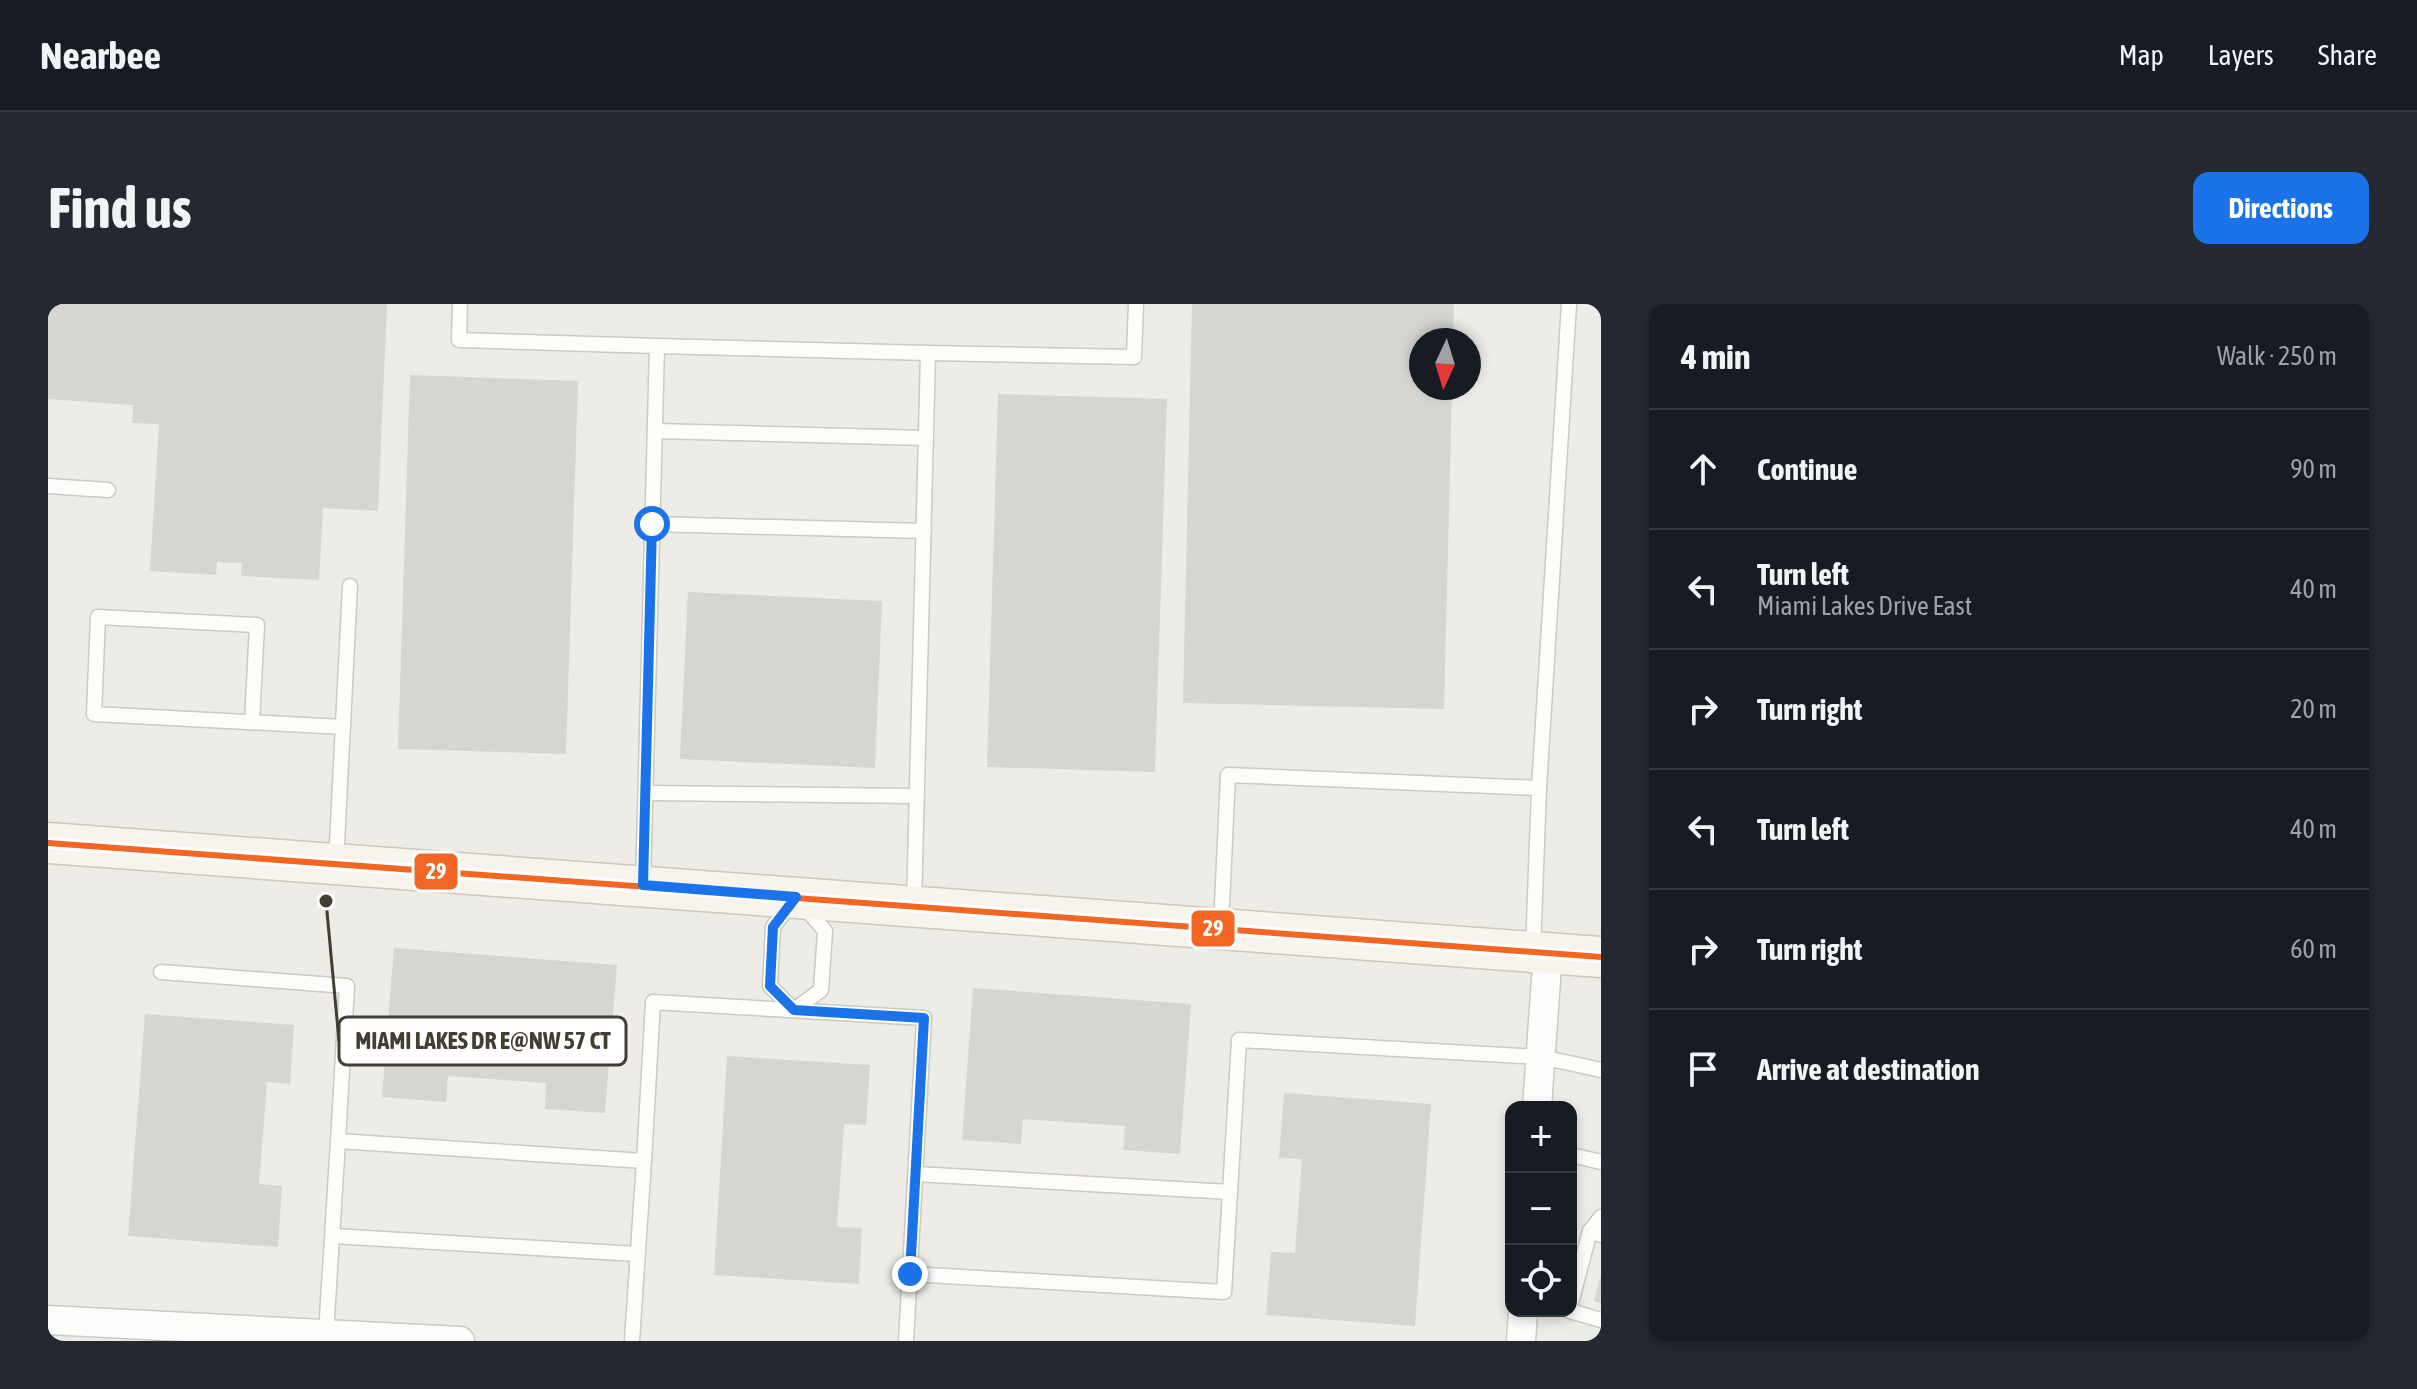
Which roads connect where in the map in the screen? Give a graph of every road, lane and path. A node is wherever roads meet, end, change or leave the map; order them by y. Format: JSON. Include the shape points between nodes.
{"nodes":[{"id":1,"x":460,"y":304,"type":"edge"},
{"id":2,"x":1136,"y":304,"type":"edge"},
{"id":3,"x":1569,"y":304,"type":"edge"},
{"id":4,"x":657,"y":346,"type":"junction"},
{"id":5,"x":928,"y":353,"type":"junction"},
{"id":6,"x":655,"y":431,"type":"junction"},
{"id":7,"x":926,"y":438,"type":"junction"},
{"id":8,"x":48,"y":486,"type":"edge"},
{"id":9,"x":108,"y":490,"type":"dead end"},
{"id":10,"x":652,"y":524,"type":"junction"},
{"id":11,"x":924,"y":531,"type":"junction"},
{"id":12,"x":350,"y":586,"type":"dead end"},
{"id":13,"x":252,"y":722,"type":"junction"},
{"id":14,"x":343,"y":727,"type":"junction"},
{"id":15,"x":1539,"y":788,"type":"junction"},
{"id":16,"x":646,"y":793,"type":"junction"},
{"id":17,"x":916,"y":796,"type":"junction"},
{"id":18,"x":48,"y":843,"type":"edge"},
{"id":19,"x":336,"y":864,"type":"junction"},
{"id":20,"x":643,"y":885,"type":"junction"},
{"id":21,"x":796,"y":897,"type":"junction"},
{"id":22,"x":914,"y":905,"type":"junction"},
{"id":23,"x":1221,"y":928,"type":"junction"},
{"id":24,"x":1540,"y":951,"type":"junction"},
{"id":25,"x":1601,"y":957,"type":"edge"},
{"id":26,"x":161,"y":972,"type":"dead end"},
{"id":27,"x":794,"y":1010,"type":"junction"},
{"id":28,"x":1541,"y":1057,"type":"junction"},
{"id":29,"x":1601,"y":1070,"type":"edge"},
{"id":30,"x":1537,"y":1101,"type":"edge"},
{"id":31,"x":338,"y":1141,"type":"junction"},
{"id":32,"x":1577,"y":1156,"type":"edge"},
{"id":33,"x":644,"y":1161,"type":"junction"},
{"id":34,"x":1601,"y":1162,"type":"edge"},
{"id":35,"x":916,"y":1174,"type":"junction"},
{"id":36,"x":1230,"y":1192,"type":"junction"},
{"id":37,"x":1601,"y":1217,"type":"edge"},
{"id":38,"x":1596,"y":1233,"type":"edge"},
{"id":39,"x":333,"y":1236,"type":"junction"},
{"id":40,"x":637,"y":1254,"type":"junction"},
{"id":41,"x":910,"y":1274,"type":"junction"},
{"id":42,"x":1577,"y":1286,"type":"edge"},
{"id":43,"x":1577,"y":1313,"type":"edge"},
{"id":44,"x":1523,"y":1317,"type":"edge"},
{"id":45,"x":48,"y":1320,"type":"edge"},
{"id":46,"x":1601,"y":1320,"type":"edge"},
{"id":47,"x":326,"y":1334,"type":"junction"},
{"id":48,"x":281,"y":1337,"type":"edge"},
{"id":49,"x":460,"y":1341,"type":"edge"},
{"id":50,"x":632,"y":1341,"type":"edge"},
{"id":51,"x":906,"y":1341,"type":"edge"},
{"id":52,"x":1521,"y":1341,"type":"edge"}],
"edges":[{"from":1,"to":4,"type":"lane","via":[[459,340]]},
{"from":2,"to":5,"type":"lane","via":[[1134,357]]},
{"from":3,"to":15,"type":"lane"},
{"from":4,"to":5,"type":"lane"},
{"from":4,"to":6,"type":"lane"},
{"from":5,"to":7,"type":"lane"},
{"from":6,"to":7,"type":"lane"},
{"from":6,"to":10,"type":"lane"},
{"from":7,"to":11,"type":"lane"},
{"from":8,"to":9,"type":"lane"},
{"from":10,"to":11,"type":"lane"},
{"from":10,"to":16,"type":"lane"},
{"from":11,"to":17,"type":"lane"},
{"from":12,"to":14,"type":"lane"},
{"from":13,"to":13,"type":"lane","via":[[94,714],[98,617],[257,625]]},
{"from":13,"to":14,"type":"lane"},
{"from":14,"to":19,"type":"lane"},
{"from":15,"to":23,"type":"lane","via":[[1228,775]]},
{"from":15,"to":24,"type":"lane"},
{"from":16,"to":17,"type":"lane"},
{"from":16,"to":20,"type":"lane"},
{"from":17,"to":22,"type":"lane"},
{"from":18,"to":19,"type":"main road"},
{"from":19,"to":20,"type":"main road"},
{"from":20,"to":21,"type":"main road"},
{"from":21,"to":22,"type":"main road"},
{"from":21,"to":27,"type":"lane","via":[[773,927],[770,986]]},
{"from":21,"to":27,"type":"lane","via":[[825,931],[821,990]]},
{"from":22,"to":23,"type":"main road"},
{"from":23,"to":24,"type":"main road"},
{"from":24,"to":25,"type":"main road"},
{"from":24,"to":28,"type":"street"},
{"from":26,"to":31,"type":"lane","via":[[347,986]]},
{"from":27,"to":33,"type":"lane","via":[[653,1002]]},
{"from":27,"to":35,"type":"lane","via":[[924,1018]]},
{"from":28,"to":29,"type":"lane"},
{"from":28,"to":30,"type":"street"},
{"from":28,"to":36,"type":"lane","via":[[1239,1040]]},
{"from":31,"to":33,"type":"lane"},
{"from":31,"to":39,"type":"lane"},
{"from":32,"to":34,"type":"lane"},
{"from":33,"to":40,"type":"lane"},
{"from":35,"to":36,"type":"lane"},
{"from":35,"to":41,"type":"lane"},
{"from":36,"to":41,"type":"lane","via":[[1224,1292]]},
{"from":37,"to":38,"type":"lane"},
{"from":38,"to":42,"type":"lane"},
{"from":39,"to":40,"type":"lane"},
{"from":39,"to":47,"type":"lane"},
{"from":40,"to":50,"type":"lane"},
{"from":41,"to":51,"type":"lane"},
{"from":43,"to":46,"type":"lane"},
{"from":44,"to":52,"type":"street"},
{"from":45,"to":48,"type":"street"},
{"from":47,"to":48,"type":"street"},
{"from":47,"to":49,"type":"street"}]}
